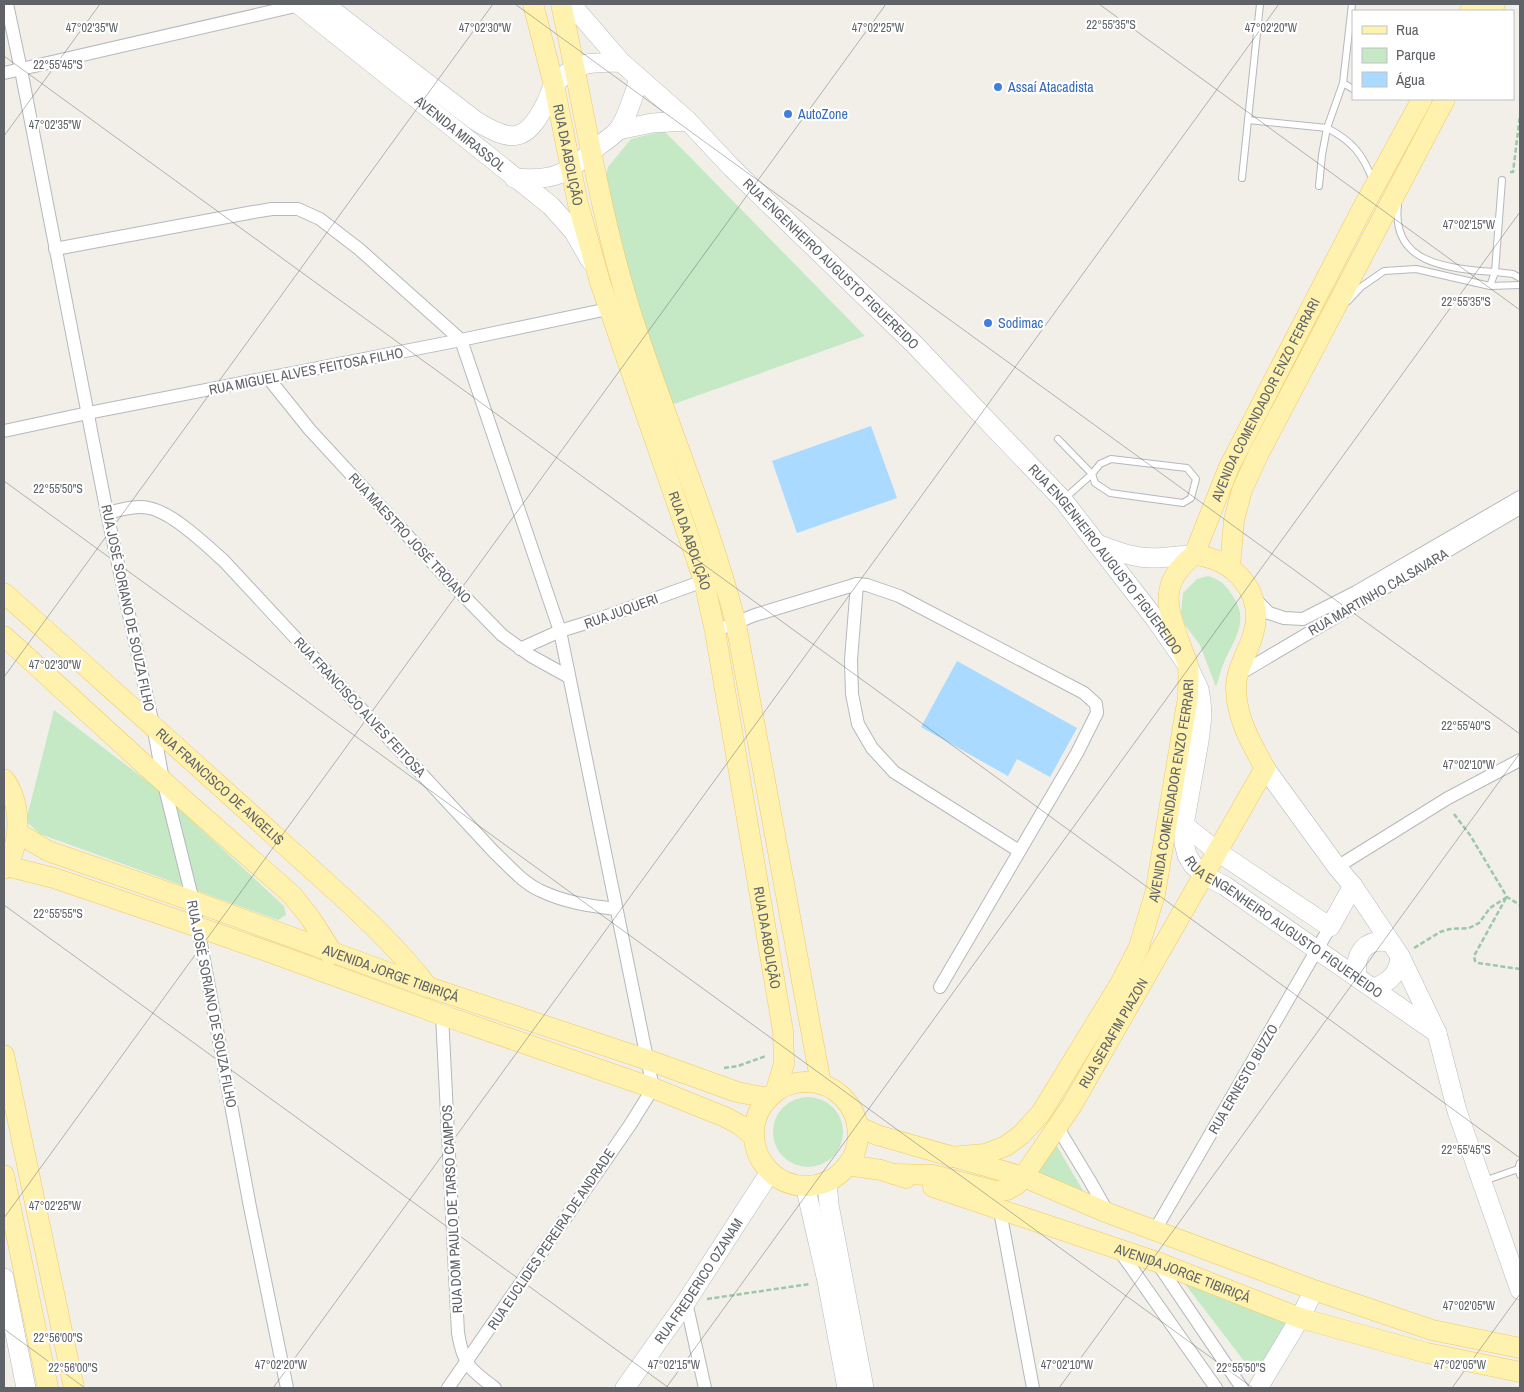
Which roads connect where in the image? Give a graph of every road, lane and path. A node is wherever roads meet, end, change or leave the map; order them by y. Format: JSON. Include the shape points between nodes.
{"nodes":[{"id":1,"x":7,"y":4,"type":"edge"},
{"id":2,"x":301,"y":4,"type":"edge"},
{"id":3,"x":324,"y":4,"type":"edge"},
{"id":4,"x":533,"y":4,"type":"edge"},
{"id":5,"x":539,"y":4,"type":"edge"},
{"id":6,"x":561,"y":4,"type":"edge"},
{"id":7,"x":571,"y":4,"type":"edge"},
{"id":8,"x":1260,"y":4,"type":"edge"},
{"id":9,"x":1352,"y":4,"type":"edge"},
{"id":10,"x":545,"y":53,"type":"junction"},
{"id":11,"x":621,"y":62,"type":"junction"},
{"id":12,"x":575,"y":68,"type":"junction"},
{"id":13,"x":21,"y":70,"type":"junction"},
{"id":14,"x":4,"y":74,"type":"edge"},
{"id":15,"x":640,"y":80,"type":"junction"},
{"id":16,"x":1343,"y":83,"type":"junction"},
{"id":17,"x":554,"y":85,"type":"junction"},
{"id":18,"x":1352,"y":88,"type":"edge"},
{"id":19,"x":1421,"y":100,"type":"edge"},
{"id":20,"x":1444,"y":100,"type":"edge"},
{"id":21,"x":1520,"y":115,"type":"edge"},
{"id":22,"x":1248,"y":120,"type":"junction"},
{"id":23,"x":688,"y":122,"type":"junction"},
{"id":24,"x":1327,"y":128,"type":"junction"},
{"id":25,"x":618,"y":130,"type":"junction"},
{"id":26,"x":591,"y":153,"type":"junction"},
{"id":27,"x":1418,"y":153,"type":"junction"},
{"id":28,"x":571,"y":167,"type":"junction"},
{"id":29,"x":514,"y":178,"type":"junction"},
{"id":30,"x":1242,"y":178,"type":"dead end"},
{"id":31,"x":1502,"y":180,"type":"joint"},
{"id":32,"x":1319,"y":186,"type":"dead end"},
{"id":33,"x":1375,"y":187,"type":"junction"},
{"id":34,"x":55,"y":249,"type":"junction"},
{"id":35,"x":1494,"y":272,"type":"junction"},
{"id":36,"x":1520,"y":277,"type":"edge"},
{"id":37,"x":600,"y":282,"type":"junction"},
{"id":38,"x":1519,"y":285,"type":"edge"},
{"id":39,"x":1490,"y":286,"type":"junction"},
{"id":40,"x":608,"y":309,"type":"junction"},
{"id":41,"x":461,"y":340,"type":"junction"},
{"id":42,"x":1310,"y":358,"type":"junction"},
{"id":43,"x":269,"y":379,"type":"junction"},
{"id":44,"x":88,"y":412,"type":"junction"},
{"id":45,"x":4,"y":431,"type":"edge"},
{"id":46,"x":1058,"y":439,"type":"dead end"},
{"id":47,"x":1092,"y":474,"type":"junction"},
{"id":48,"x":1520,"y":497,"type":"edge"},
{"id":49,"x":1063,"y":500,"type":"junction"},
{"id":50,"x":1520,"y":508,"type":"edge"},
{"id":51,"x":107,"y":513,"type":"junction"},
{"id":52,"x":1097,"y":544,"type":"junction"},
{"id":53,"x":1194,"y":555,"type":"junction"},
{"id":54,"x":1230,"y":567,"type":"junction"},
{"id":55,"x":723,"y":574,"type":"junction"},
{"id":56,"x":704,"y":581,"type":"junction"},
{"id":57,"x":857,"y":584,"type":"junction"},
{"id":58,"x":4,"y":592,"type":"edge"},
{"id":59,"x":1252,"y":595,"type":"junction"},
{"id":60,"x":736,"y":624,"type":"junction"},
{"id":61,"x":560,"y":631,"type":"junction"},
{"id":62,"x":715,"y":631,"type":"junction"},
{"id":63,"x":4,"y":636,"type":"edge"},
{"id":64,"x":520,"y":649,"type":"junction"},
{"id":65,"x":72,"y":654,"type":"junction"},
{"id":66,"x":1188,"y":666,"type":"junction"},
{"id":67,"x":42,"y":672,"type":"junction"},
{"id":68,"x":1236,"y":676,"type":"junction"},
{"id":69,"x":569,"y":677,"type":"junction"},
{"id":70,"x":153,"y":725,"type":"junction"},
{"id":71,"x":1520,"y":760,"type":"edge"},
{"id":72,"x":1265,"y":768,"type":"junction"},
{"id":73,"x":4,"y":779,"type":"edge"},
{"id":74,"x":163,"y":780,"type":"junction"},
{"id":75,"x":1454,"y":814,"type":"dead end"},
{"id":76,"x":1184,"y":826,"type":"junction"},
{"id":77,"x":18,"y":832,"type":"junction"},
{"id":78,"x":1019,"y":852,"type":"junction"},
{"id":79,"x":1218,"y":852,"type":"junction"},
{"id":80,"x":5,"y":867,"type":"edge"},
{"id":81,"x":1337,"y":867,"type":"junction"},
{"id":82,"x":1204,"y":875,"type":"junction"},
{"id":83,"x":1354,"y":886,"type":"junction"},
{"id":84,"x":292,"y":895,"type":"junction"},
{"id":85,"x":1507,"y":897,"type":"junction"},
{"id":86,"x":193,"y":901,"type":"junction"},
{"id":87,"x":1520,"y":905,"type":"edge"},
{"id":88,"x":616,"y":910,"type":"junction"},
{"id":89,"x":198,"y":927,"type":"junction"},
{"id":90,"x":1330,"y":927,"type":"junction"},
{"id":91,"x":283,"y":934,"type":"junction"},
{"id":92,"x":1395,"y":949,"type":"junction"},
{"id":93,"x":1318,"y":950,"type":"junction"},
{"id":94,"x":332,"y":952,"type":"junction"},
{"id":95,"x":1520,"y":969,"type":"edge"},
{"id":96,"x":328,"y":973,"type":"junction"},
{"id":97,"x":1357,"y":977,"type":"junction"},
{"id":98,"x":428,"y":987,"type":"junction"},
{"id":99,"x":940,"y":987,"type":"dead end"},
{"id":100,"x":1372,"y":988,"type":"junction"},
{"id":101,"x":442,"y":1015,"type":"junction"},
{"id":102,"x":1438,"y":1033,"type":"junction"},
{"id":103,"x":784,"y":1050,"type":"junction"},
{"id":104,"x":4,"y":1056,"type":"edge"},
{"id":105,"x":648,"y":1060,"type":"junction"},
{"id":106,"x":718,"y":1068,"type":"dead end"},
{"id":107,"x":821,"y":1084,"type":"junction"},
{"id":108,"x":653,"y":1088,"type":"junction"},
{"id":109,"x":773,"y":1094,"type":"junction"},
{"id":110,"x":857,"y":1126,"type":"junction"},
{"id":111,"x":1058,"y":1128,"type":"junction"},
{"id":112,"x":753,"y":1136,"type":"junction"},
{"id":113,"x":950,"y":1157,"type":"junction"},
{"id":114,"x":847,"y":1166,"type":"junction"},
{"id":115,"x":1520,"y":1169,"type":"edge"},
{"id":116,"x":770,"y":1172,"type":"junction"},
{"id":117,"x":894,"y":1174,"type":"junction"},
{"id":118,"x":4,"y":1175,"type":"edge"},
{"id":119,"x":1024,"y":1177,"type":"junction"},
{"id":120,"x":827,"y":1181,"type":"junction"},
{"id":121,"x":1482,"y":1181,"type":"junction"},
{"id":122,"x":806,"y":1185,"type":"junction"},
{"id":123,"x":1000,"y":1210,"type":"junction"},
{"id":124,"x":1108,"y":1213,"type":"junction"},
{"id":125,"x":1155,"y":1230,"type":"junction"},
{"id":126,"x":1119,"y":1250,"type":"junction"},
{"id":127,"x":1157,"y":1262,"type":"junction"},
{"id":128,"x":4,"y":1278,"type":"edge"},
{"id":129,"x":827,"y":1281,"type":"junction"},
{"id":130,"x":1314,"y":1290,"type":"junction"},
{"id":131,"x":1520,"y":1290,"type":"edge"},
{"id":132,"x":686,"y":1302,"type":"junction"},
{"id":133,"x":1300,"y":1318,"type":"junction"},
{"id":134,"x":1520,"y":1348,"type":"edge"},
{"id":135,"x":12,"y":1356,"type":"edge"},
{"id":136,"x":466,"y":1363,"type":"junction"},
{"id":137,"x":1520,"y":1372,"type":"edge"},
{"id":138,"x":26,"y":1388,"type":"edge"},
{"id":139,"x":48,"y":1388,"type":"edge"},
{"id":140,"x":74,"y":1388,"type":"edge"},
{"id":141,"x":287,"y":1388,"type":"edge"},
{"id":142,"x":448,"y":1388,"type":"edge"},
{"id":143,"x":495,"y":1388,"type":"edge"},
{"id":144,"x":625,"y":1388,"type":"edge"},
{"id":145,"x":705,"y":1388,"type":"edge"},
{"id":146,"x":847,"y":1388,"type":"edge"},
{"id":147,"x":864,"y":1388,"type":"edge"},
{"id":148,"x":1033,"y":1388,"type":"edge"},
{"id":149,"x":1216,"y":1388,"type":"edge"},
{"id":150,"x":1242,"y":1388,"type":"edge"},
{"id":151,"x":1258,"y":1388,"type":"edge"}],
"edges":[{"from":1,"to":13,"type":"street","name":"RUA JOSÉ SORIANO DE SOUZA FILHO"},
{"from":2,"to":13,"type":"street"},
{"from":2,"to":29,"type":"main road","name":"AVENIDA MIRASSOL"},
{"from":3,"to":17,"type":"main road","name":"AVENIDA MIRASSOL","via":[[476,121],[506,136],[523,134],[536,121]]},
{"from":4,"to":10,"type":"main road","name":"RUA DA ABOLIÇÃO"},
{"from":5,"to":10,"type":"main road","via":[[547,39]]},
{"from":6,"to":12,"type":"main road","name":"RUA DA ABOLIÇÃO"},
{"from":7,"to":11,"type":"main road","name":"RUA ENGENHEIRO AUGUSTO FIGUEREIDO"},
{"from":8,"to":22,"type":"lane"},
{"from":9,"to":16,"type":"lane"},
{"from":10,"to":17,"type":"main road","name":"RUA DA ABOLIÇÃO"},
{"from":11,"to":12,"type":"main road","name":"AVENIDA MIRASSOL"},
{"from":11,"to":15,"type":"main road","name":"RUA ENGENHEIRO AUGUSTO FIGUEREIDO"},
{"from":12,"to":17,"type":"main road","name":"AVENIDA MIRASSOL"},
{"from":12,"to":26,"type":"main road","name":"RUA DA ABOLIÇÃO"},
{"from":13,"to":14,"type":"street"},
{"from":13,"to":34,"type":"street","name":"RUA JOSÉ SORIANO DE SOUZA FILHO"},
{"from":15,"to":23,"type":"main road","name":"RUA ENGENHEIRO AUGUSTO FIGUEREIDO"},
{"from":15,"to":25,"type":"main road"},
{"from":16,"to":18,"type":"lane"},
{"from":16,"to":24,"type":"lane"},
{"from":17,"to":28,"type":"main road","name":"RUA DA ABOLIÇÃO"},
{"from":19,"to":33,"type":"main road","name":"AVENIDA COMENDADOR ENZO FERRARI"},
{"from":20,"to":27,"type":"main road","name":"AVENIDA COMENDADOR ENZO FERRARI"},
{"from":21,"to":31,"type":"path","via":[[1513,172],[1503,172]]},
{"from":22,"to":24,"type":"lane"},
{"from":22,"to":30,"type":"lane"},
{"from":23,"to":25,"type":"main road","via":[[652,123]]},
{"from":23,"to":49,"type":"main road","name":"RUA ENGENHEIRO AUGUSTO FIGUEREIDO","via":[[914,344]]},
{"from":24,"to":32,"type":"lane"},
{"from":24,"to":33,"type":"lane","via":[[1356,148]]},
{"from":25,"to":26,"type":"main road"},
{"from":26,"to":28,"type":"main road"},
{"from":26,"to":55,"type":"main road","name":"RUA DA ABOLIÇÃO","via":[[631,312]]},
{"from":27,"to":35,"type":"lane","via":[[1398,206],[1398,230],[1408,246],[1416,256],[1434,263]]},
{"from":27,"to":42,"type":"main road","name":"AVENIDA COMENDADOR ENZO FERRARI"},
{"from":28,"to":29,"type":"main road","via":[[551,178]]},
{"from":28,"to":37,"type":"main road","name":"RUA DA ABOLIÇÃO"},
{"from":29,"to":37,"type":"main road","name":"AVENIDA MIRASSOL","via":[[551,206],[574,232]]},
{"from":31,"to":35,"type":"lane"},
{"from":33,"to":53,"type":"main road","name":"AVENIDA COMENDADOR ENZO FERRARI","via":[[1229,467]]},
{"from":34,"to":41,"type":"street","via":[[272,209],[298,209],[320,219],[359,249]]},
{"from":34,"to":44,"type":"street","name":"RUA JOSÉ SORIANO DE SOUZA FILHO"},
{"from":35,"to":36,"type":"lane"},
{"from":35,"to":39,"type":"lane"},
{"from":36,"to":38,"type":"lane"},
{"from":37,"to":40,"type":"main road","name":"RUA DA ABOLIÇÃO"},
{"from":38,"to":39,"type":"lane"},
{"from":39,"to":42,"type":"lane","via":[[1416,269],[1384,271],[1349,300]]},
{"from":40,"to":41,"type":"street","name":"RUA MIGUEL ALVES FEITOSA FILHO"},
{"from":40,"to":56,"type":"main road","name":"RUA DA ABOLIÇÃO"},
{"from":41,"to":43,"type":"street","name":"RUA MIGUEL ALVES FEITOSA FILHO"},
{"from":41,"to":61,"type":"street"},
{"from":42,"to":54,"type":"main road","name":"AVENIDA COMENDADOR ENZO FERRARI","via":[[1242,490],[1234,520]]},
{"from":43,"to":44,"type":"street","name":"RUA MIGUEL ALVES FEITOSA FILHO"},
{"from":43,"to":64,"type":"street","name":"RUA MAESTRO JOSÉ TROIANO","via":[[310,430],[454,586]]},
{"from":44,"to":45,"type":"street","name":"RUA MIGUEL ALVES FEITOSA FILHO"},
{"from":44,"to":51,"type":"street","name":"RUA JOSÉ SORIANO DE SOUZA FILHO"},
{"from":46,"to":47,"type":"lane"},
{"from":47,"to":47,"type":"lane","via":[[1095,483],[1110,493],[1182,503],[1191,498],[1196,479],[1187,468],[1111,459],[1100,464]]},
{"from":47,"to":49,"type":"lane"},
{"from":48,"to":59,"type":"street","name":"RUA MARTINHO CALSAVARA","via":[[1356,592],[1303,618],[1284,618],[1269,613]]},
{"from":49,"to":52,"type":"main road","name":"RUA ENGENHEIRO AUGUSTO FIGUEREIDO"},
{"from":50,"to":68,"type":"street","name":"RUA MARTINHO CALSAVARA"},
{"from":51,"to":70,"type":"street","name":"RUA JOSÉ SORIANO DE SOUZA FILHO"},
{"from":51,"to":88,"type":"street","name":"RUA FRANCISCO ALVES FEITOSA","via":[[147,508],[162,512],[194,535],[224,561],[519,875],[538,890],[562,900]]},
{"from":52,"to":53,"type":"main road","via":[[1135,557]]},
{"from":52,"to":66,"type":"main road","name":"RUA ENGENHEIRO AUGUSTO FIGUEREIDO"},
{"from":53,"to":54,"type":"main road","via":[[1207,556]]},
{"from":53,"to":66,"type":"main road","name":"AVENIDA COMENDADOR ENZO FERRARI","via":[[1187,560],[1168,589],[1168,607]]},
{"from":54,"to":59,"type":"main road"},
{"from":55,"to":56,"type":"street","name":"RUA JUQUERI"},
{"from":55,"to":60,"type":"main road","name":"RUA DA ABOLIÇÃO"},
{"from":56,"to":61,"type":"street","name":"RUA JUQUERI"},
{"from":56,"to":62,"type":"main road","name":"RUA DA ABOLIÇÃO"},
{"from":57,"to":60,"type":"street","via":[[755,615]]},
{"from":57,"to":78,"type":"street","via":[[851,660],[852,694],[858,724],[872,748],[894,772]]},
{"from":57,"to":78,"type":"street","via":[[899,596],[1084,693],[1096,704],[1094,720]]},
{"from":58,"to":65,"type":"main road","name":"RUA FRANCISCO DE ANGELIS"},
{"from":59,"to":68,"type":"main road","via":[[1257,617],[1254,634]]},
{"from":60,"to":62,"type":"street"},
{"from":60,"to":107,"type":"main road","name":"RUA DA ABOLIÇÃO"},
{"from":61,"to":64,"type":"street","name":"RUA JUQUERI"},
{"from":61,"to":69,"type":"street"},
{"from":62,"to":103,"type":"main road","name":"RUA DA ABOLIÇÃO","via":[[782,1022]]},
{"from":63,"to":67,"type":"main road"},
{"from":64,"to":69,"type":"street","name":"RUA MAESTRO JOSÉ TROIANO"},
{"from":65,"to":67,"type":"main road","via":[[53,671]]},
{"from":65,"to":70,"type":"main road","name":"RUA FRANCISCO DE ANGELIS"},
{"from":66,"to":76,"type":"main road","name":"RUA ENGENHEIRO AUGUSTO FIGUEREIDO","via":[[1199,689],[1202,716]]},
{"from":66,"to":113,"type":"main road","name":"AVENIDA COMENDADOR ENZO FERRARI","via":[[1188,697],[1155,894],[1140,947],[1041,1113],[1006,1146],[985,1154]]},
{"from":67,"to":74,"type":"main road"},
{"from":68,"to":72,"type":"main road","via":[[1238,711]]},
{"from":69,"to":88,"type":"street"},
{"from":70,"to":74,"type":"street","name":"RUA JOSÉ SORIANO DE SOUZA FILHO"},
{"from":70,"to":98,"type":"main road","name":"RUA FRANCISCO DE ANGELIS","via":[[361,914],[409,962]]},
{"from":71,"to":81,"type":"street","via":[[1448,798]]},
{"from":72,"to":79,"type":"main road","name":"RUA SERAFIM PIAZON"},
{"from":72,"to":81,"type":"main road"},
{"from":73,"to":77,"type":"main road","name":"AVENIDA JORGE TIBIRIÇÁ","via":[[15,803]]},
{"from":74,"to":84,"type":"main road"},
{"from":74,"to":86,"type":"street","name":"RUA JOSÉ SORIANO DE SOUZA FILHO"},
{"from":75,"to":85,"type":"path"},
{"from":76,"to":79,"type":"main road"},
{"from":76,"to":82,"type":"main road","name":"RUA ENGENHEIRO AUGUSTO FIGUEREIDO","via":[[1186,855]]},
{"from":77,"to":80,"type":"main road","name":"AVENIDA JORGE TIBIRIÇÁ"},
{"from":77,"to":86,"type":"main road","name":"AVENIDA JORGE TIBIRIÇÁ","via":[[48,851]]},
{"from":78,"to":99,"type":"street"},
{"from":79,"to":82,"type":"main road","name":"RUA SERAFIM PIAZON"},
{"from":79,"to":90,"type":"main road"},
{"from":80,"to":89,"type":"main road","name":"AVENIDA JORGE TIBIRIÇÁ","via":[[54,878]]},
{"from":81,"to":83,"type":"main road"},
{"from":82,"to":93,"type":"main road","name":"RUA ENGENHEIRO AUGUSTO FIGUEREIDO"},
{"from":82,"to":111,"type":"main road","name":"RUA SERAFIM PIAZON"},
{"from":83,"to":90,"type":"main road"},
{"from":83,"to":92,"type":"main road"},
{"from":84,"to":91,"type":"main road","via":[[294,909]]},
{"from":84,"to":94,"type":"main road"},
{"from":85,"to":87,"type":"path"},
{"from":85,"to":92,"type":"path","via":[[1490,908],[1479,924],[1440,932]]},
{"from":85,"to":95,"type":"path","via":[[1474,956],[1478,963]]},
{"from":86,"to":89,"type":"street","name":"RUA JOSÉ SORIANO DE SOUZA FILHO"},
{"from":86,"to":91,"type":"main road","name":"AVENIDA JORGE TIBIRIÇÁ"},
{"from":88,"to":105,"type":"street"},
{"from":89,"to":96,"type":"main road","name":"AVENIDA JORGE TIBIRIÇÁ"},
{"from":89,"to":141,"type":"street","name":"RUA JOSÉ SORIANO DE SOUZA FILHO"},
{"from":90,"to":93,"type":"street","name":"RUA ERNESTO BUZZO"},
{"from":91,"to":94,"type":"main road","name":"AVENIDA JORGE TIBIRIÇÁ"},
{"from":92,"to":97,"type":"main road","via":[[1383,941],[1373,942],[1360,952],[1356,960]]},
{"from":92,"to":100,"type":"main road","via":[[1399,965],[1396,972],[1390,980]]},
{"from":92,"to":102,"type":"main road"},
{"from":93,"to":97,"type":"main road","name":"RUA ENGENHEIRO AUGUSTO FIGUEREIDO"},
{"from":93,"to":125,"type":"street","name":"RUA ERNESTO BUZZO"},
{"from":94,"to":96,"type":"main road"},
{"from":94,"to":98,"type":"main road","name":"AVENIDA JORGE TIBIRIÇÁ"},
{"from":96,"to":101,"type":"main road","name":"AVENIDA JORGE TIBIRIÇÁ"},
{"from":97,"to":100,"type":"main road","name":"RUA ENGENHEIRO AUGUSTO FIGUEREIDO"},
{"from":98,"to":105,"type":"main road","name":"AVENIDA JORGE TIBIRIÇÁ"},
{"from":100,"to":102,"type":"main road","name":"RUA ENGENHEIRO AUGUSTO FIGUEREIDO"},
{"from":101,"to":108,"type":"main road","name":"AVENIDA JORGE TIBIRIÇÁ"},
{"from":101,"to":136,"type":"street","name":"RUA DOM PAULO DE TARSO CAMPOS","via":[[458,1333]]},
{"from":102,"to":121,"type":"main road","via":[[1457,1111]]},
{"from":103,"to":106,"type":"path","via":[[738,1066]]},
{"from":103,"to":109,"type":"main road","name":"RUA DA ABOLIÇÃO","via":[[784,1064]]},
{"from":104,"to":140,"type":"main road"},
{"from":105,"to":108,"type":"street"},
{"from":105,"to":109,"type":"main road","name":"AVENIDA JORGE TIBIRIÇÁ","via":[[737,1092]]},
{"from":107,"to":109,"type":"main road","via":[[801,1082],[786,1085]]},
{"from":107,"to":110,"type":"main road","via":[[844,1098]]},
{"from":108,"to":112,"type":"main road","name":"AVENIDA JORGE TIBIRIÇÁ","via":[[725,1117]]},
{"from":108,"to":136,"type":"street","name":"RUA EUCLIDES PEREIRA DE ANDRADE"},
{"from":109,"to":112,"type":"main road","via":[[762,1105],[755,1120]]},
{"from":110,"to":113,"type":"main road","via":[[876,1135]]},
{"from":110,"to":114,"type":"main road","via":[[854,1154]]},
{"from":111,"to":119,"type":"main road","name":"RUA SERAFIM PIAZON"},
{"from":111,"to":124,"type":"street"},
{"from":112,"to":116,"type":"main road","via":[[757,1151]]},
{"from":113,"to":119,"type":"main road"},
{"from":114,"to":117,"type":"main road","name":"AVENIDA JORGE TIBIRIÇÁ"},
{"from":114,"to":120,"type":"main road"},
{"from":115,"to":121,"type":"lane"},
{"from":116,"to":122,"type":"main road","via":[[788,1182]]},
{"from":116,"to":132,"type":"main road","name":"RUA FREDERICO OZANAM"},
{"from":117,"to":119,"type":"main road","name":"RUA SERAFIM PIAZON","via":[[933,1175],[994,1191],[1007,1190]]},
{"from":117,"to":123,"type":"main road","name":"AVENIDA JORGE TIBIRIÇÁ"},
{"from":118,"to":139,"type":"main road"},
{"from":119,"to":124,"type":"main road"},
{"from":120,"to":122,"type":"main road"},
{"from":120,"to":147,"type":"main road"},
{"from":121,"to":131,"type":"main road"},
{"from":122,"to":129,"type":"main road"},
{"from":123,"to":126,"type":"main road","name":"AVENIDA JORGE TIBIRIÇÁ"},
{"from":123,"to":148,"type":"street"},
{"from":124,"to":125,"type":"main road"},
{"from":125,"to":130,"type":"main road"},
{"from":126,"to":127,"type":"main road","name":"AVENIDA JORGE TIBIRIÇÁ"},
{"from":126,"to":149,"type":"street"},
{"from":127,"to":133,"type":"main road","name":"AVENIDA JORGE TIBIRIÇÁ"},
{"from":127,"to":150,"type":"street"},
{"from":128,"to":135,"type":"main road"},
{"from":129,"to":132,"type":"path"},
{"from":129,"to":146,"type":"main road"},
{"from":130,"to":133,"type":"main road"},
{"from":130,"to":134,"type":"main road","via":[[1432,1330]]},
{"from":132,"to":144,"type":"main road","name":"RUA FREDERICO OZANAM"},
{"from":132,"to":145,"type":"street"},
{"from":133,"to":137,"type":"main road","name":"AVENIDA JORGE TIBIRIÇÁ","via":[[1426,1353]]},
{"from":133,"to":151,"type":"main road"},
{"from":135,"to":138,"type":"main road"},
{"from":136,"to":142,"type":"street","name":"RUA EUCLIDES PEREIRA DE ANDRADE"},
{"from":136,"to":143,"type":"street"}]}
